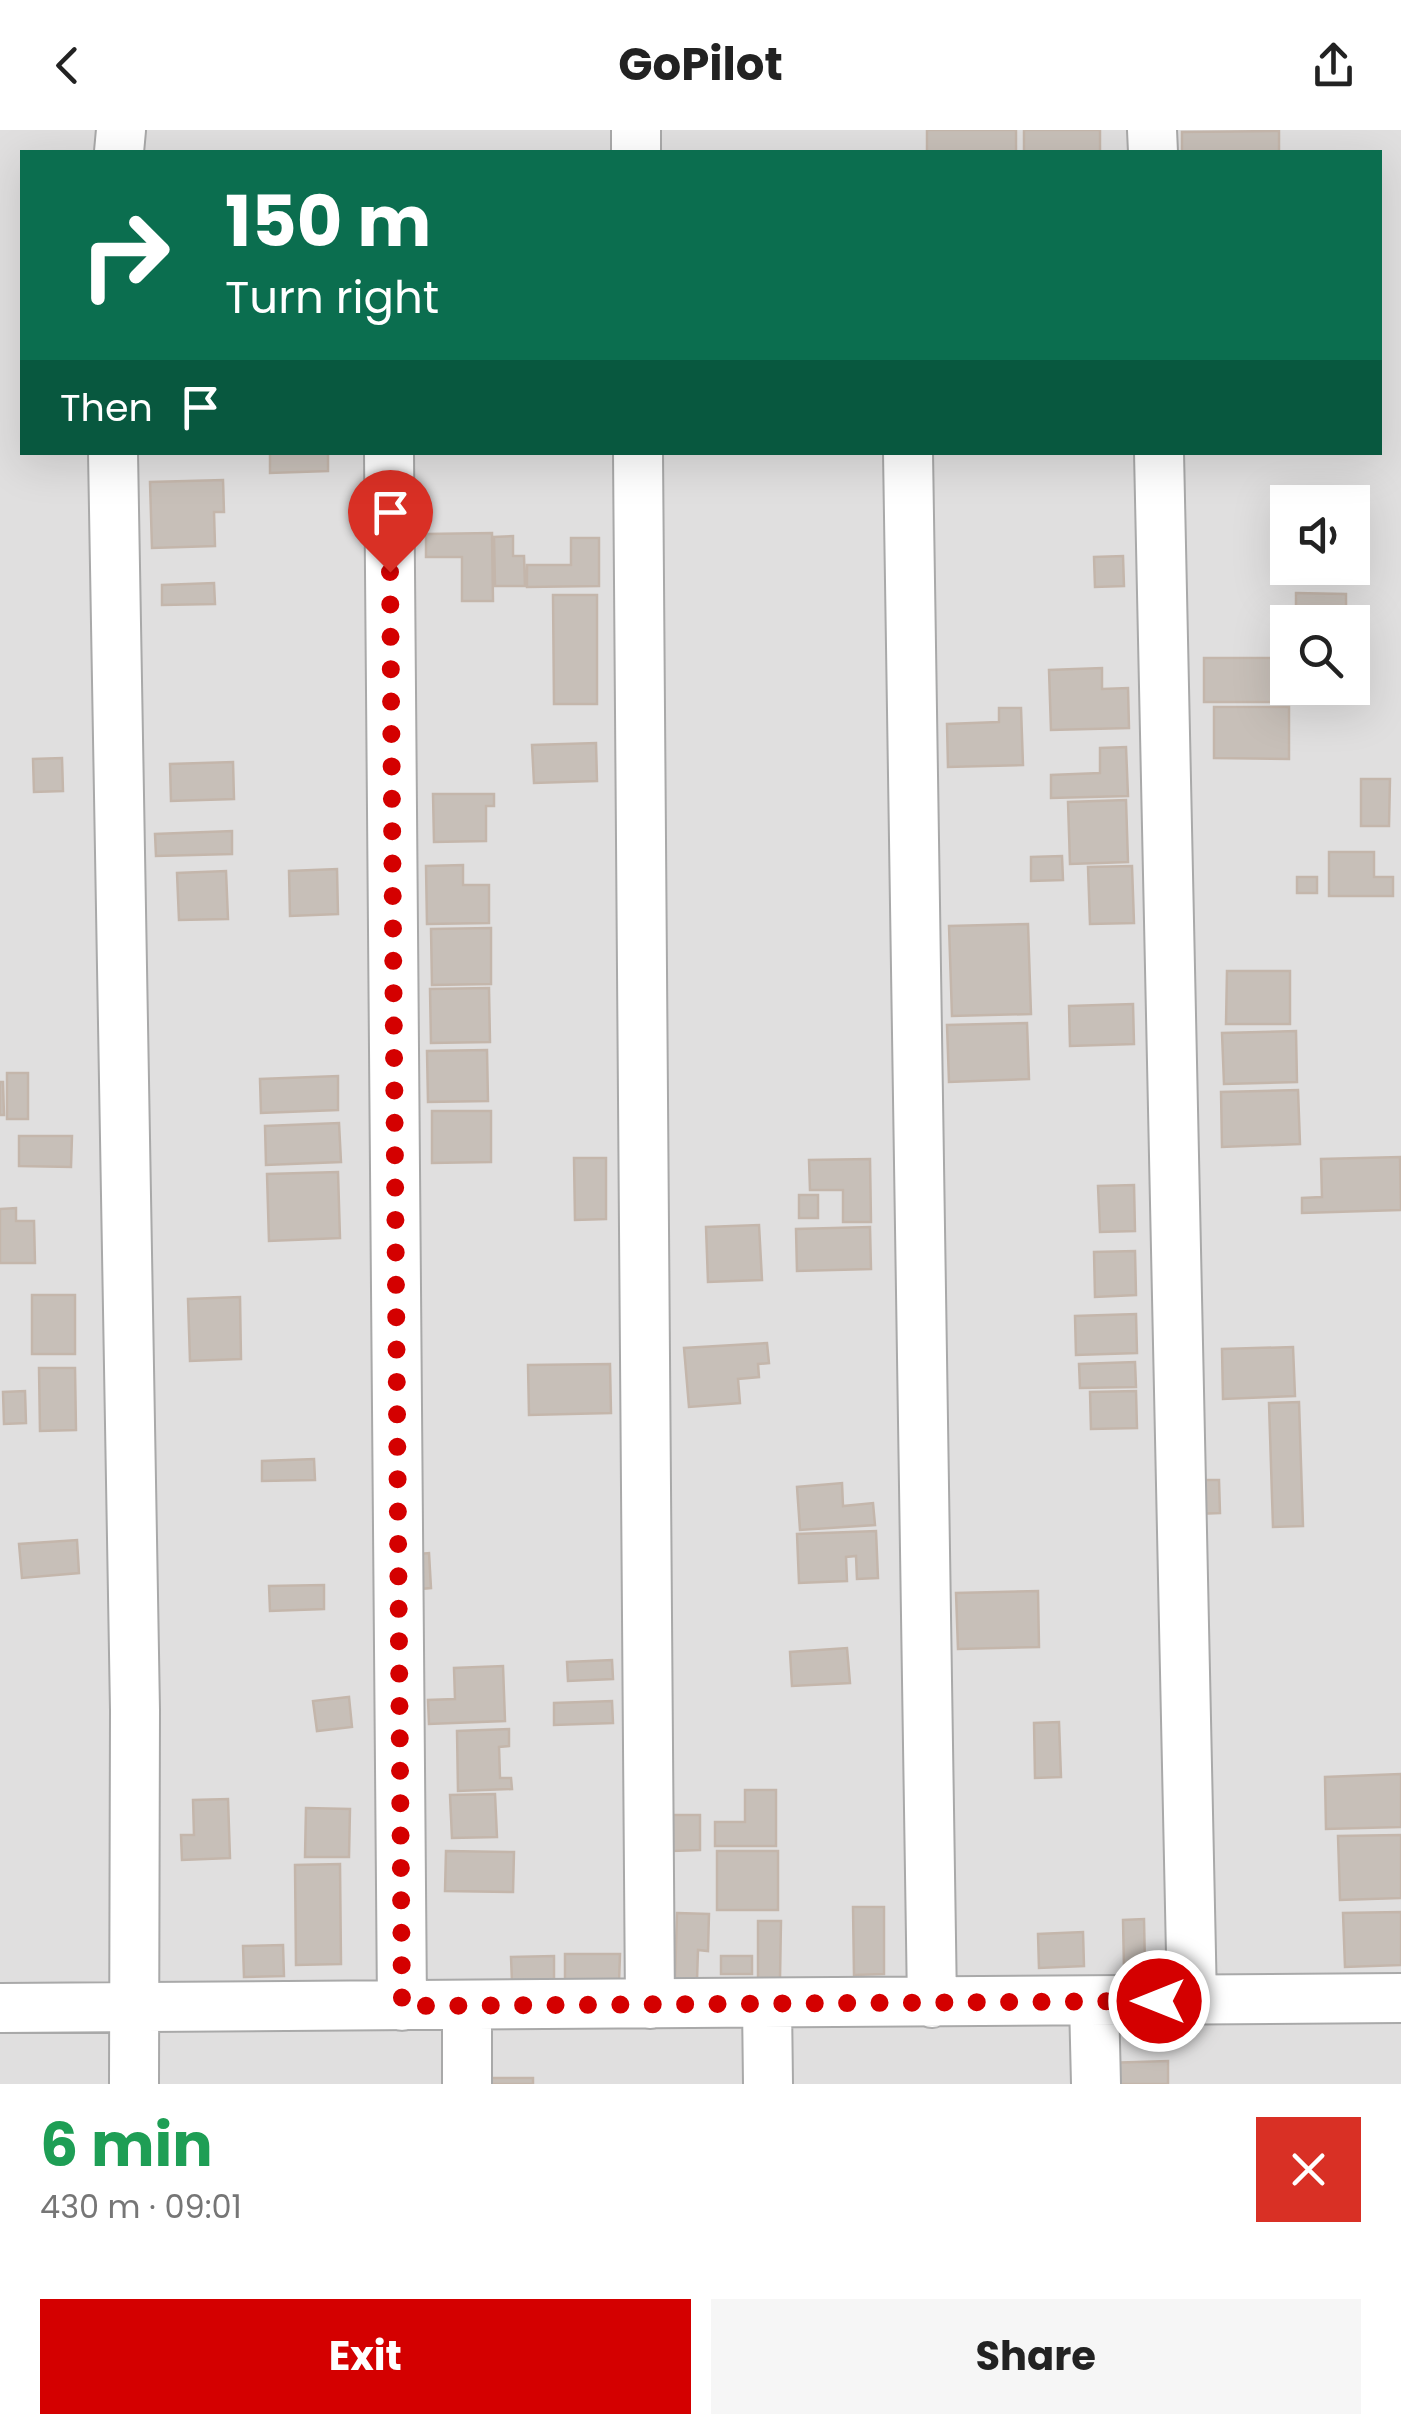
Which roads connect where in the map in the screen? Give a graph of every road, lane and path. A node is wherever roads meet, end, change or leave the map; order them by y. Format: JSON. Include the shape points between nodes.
{"nodes":[{"id":1,"x":114,"y":455,"type":"edge"},
{"id":2,"x":390,"y":455,"type":"edge"},
{"id":3,"x":638,"y":455,"type":"edge"},
{"id":4,"x":908,"y":455,"type":"edge"},
{"id":5,"x":1159,"y":455,"type":"edge"},
{"id":6,"x":1401,"y":1998,"type":"edge"},
{"id":7,"x":1192,"y":2000,"type":"junction"},
{"id":8,"x":932,"y":2002,"type":"junction"},
{"id":9,"x":1094,"y":2002,"type":"junction"},
{"id":10,"x":650,"y":2004,"type":"junction"},
{"id":11,"x":766,"y":2004,"type":"junction"},
{"id":12,"x":402,"y":2006,"type":"junction"},
{"id":13,"x":468,"y":2006,"type":"junction"},
{"id":14,"x":0,"y":2008,"type":"edge"},
{"id":15,"x":132,"y":2008,"type":"junction"},
{"id":16,"x":134,"y":2084,"type":"edge"},
{"id":17,"x":467,"y":2084,"type":"edge"},
{"id":18,"x":768,"y":2084,"type":"edge"},
{"id":19,"x":1096,"y":2084,"type":"edge"}],
"edges":[{"from":1,"to":15,"type":"street","via":[[135,1710]]},
{"from":2,"to":12,"type":"street"},
{"from":3,"to":10,"type":"street"},
{"from":4,"to":8,"type":"street"},
{"from":5,"to":7,"type":"street"},
{"from":6,"to":7,"type":"street"},
{"from":7,"to":9,"type":"street"},
{"from":8,"to":9,"type":"street"},
{"from":8,"to":11,"type":"street"},
{"from":9,"to":19,"type":"street"},
{"from":10,"to":11,"type":"street"},
{"from":10,"to":13,"type":"street"},
{"from":11,"to":18,"type":"street"},
{"from":12,"to":13,"type":"street"},
{"from":12,"to":15,"type":"street"},
{"from":13,"to":17,"type":"street"},
{"from":14,"to":15,"type":"street"},
{"from":15,"to":16,"type":"street"}]}
